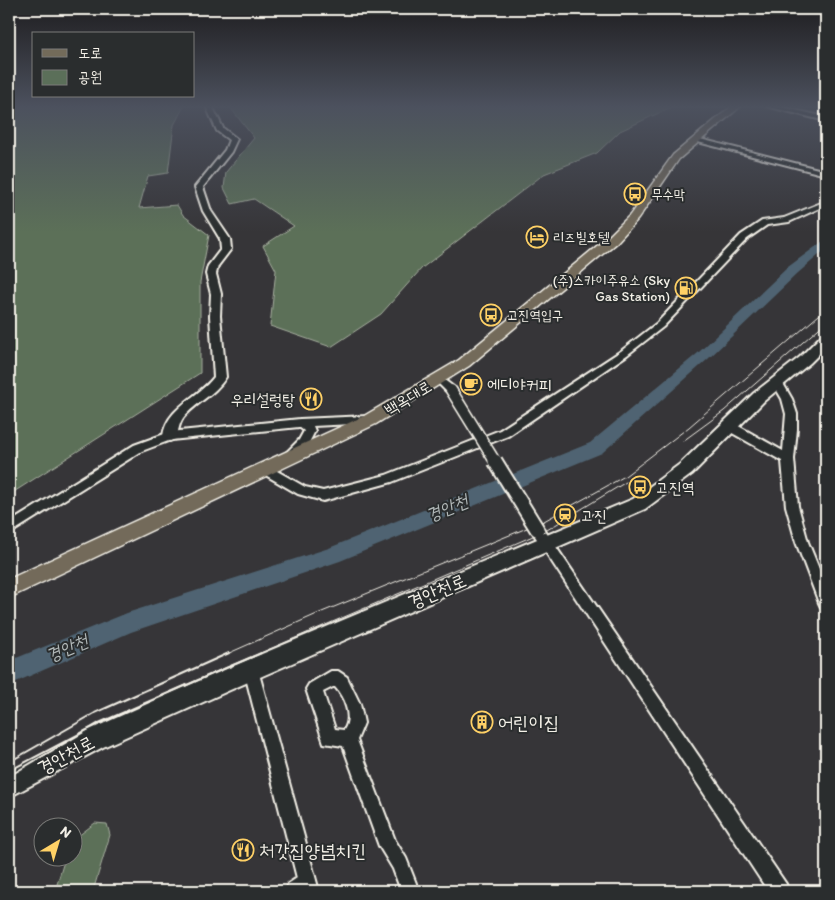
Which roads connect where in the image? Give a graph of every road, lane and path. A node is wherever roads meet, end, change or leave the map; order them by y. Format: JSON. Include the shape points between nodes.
{"nodes":[{"id":1,"x":230,"y":148,"type":"edge"},
{"id":2,"x":687,"y":148,"type":"edge"},
{"id":3,"x":728,"y":148,"type":"edge"},
{"id":4,"x":826,"y":173,"type":"edge"},
{"id":5,"x":826,"y":203,"type":"edge"},
{"id":6,"x":826,"y":339,"type":"edge"},
{"id":7,"x":777,"y":382,"type":"junction"},
{"id":8,"x":445,"y":384,"type":"junction"},
{"id":9,"x":370,"y":420,"type":"junction"},
{"id":10,"x":300,"y":423,"type":"junction"},
{"id":11,"x":730,"y":426,"type":"junction"},
{"id":12,"x":170,"y":436,"type":"junction"},
{"id":13,"x":788,"y":459,"type":"junction"},
{"id":14,"x":283,"y":461,"type":"junction"},
{"id":15,"x":266,"y":470,"type":"junction"},
{"id":16,"x":9,"y":529,"type":"edge"},
{"id":17,"x":543,"y":536,"type":"junction"},
{"id":18,"x":9,"y":589,"type":"edge"},
{"id":19,"x":826,"y":603,"type":"edge"},
{"id":20,"x":251,"y":670,"type":"junction"},
{"id":21,"x":348,"y":738,"type":"dead end"},
{"id":22,"x":9,"y":785,"type":"edge"},
{"id":23,"x":304,"y":889,"type":"edge"},
{"id":24,"x":410,"y":891,"type":"edge"},
{"id":25,"x":779,"y":891,"type":"edge"}],
"edges":[{"from":1,"to":12,"type":"street","via":[[199,186],[207,211],[225,240],[226,249],[211,274],[216,294],[214,316],[220,377],[212,388],[180,413],[171,426]]},
{"from":2,"to":8,"type":"main road","name":"백옥대로","via":[[676,157],[634,217],[613,240],[464,363]]},
{"from":3,"to":4,"type":"street"},
{"from":5,"to":15,"type":"street","via":[[786,220],[765,223],[744,237],[660,325],[617,358],[504,433],[388,479],[323,496],[302,491]]},
{"from":6,"to":7,"type":"main road","name":"경안천로"},
{"from":7,"to":11,"type":"main road","name":"경안천로"},
{"from":7,"to":13,"type":"street","via":[[787,399],[793,425]]},
{"from":8,"to":9,"type":"main road","name":"백옥대로"},
{"from":8,"to":17,"type":"street","bridge":true},
{"from":9,"to":10,"type":"street"},
{"from":9,"to":14,"type":"main road","name":"백옥대로"},
{"from":10,"to":12,"type":"street"},
{"from":10,"to":14,"type":"street","via":[[307,426],[309,436]]},
{"from":11,"to":13,"type":"street"},
{"from":11,"to":17,"type":"main road","name":"경안천로","via":[[686,470],[639,504]]},
{"from":12,"to":16,"type":"street","via":[[138,448]]},
{"from":13,"to":19,"type":"street","via":[[792,506]]},
{"from":14,"to":15,"type":"main road","name":"백옥대로"},
{"from":15,"to":18,"type":"main road","name":"백옥대로"},
{"from":17,"to":20,"type":"main road","name":"경안천로"},
{"from":17,"to":25,"type":"street"},
{"from":20,"to":22,"type":"main road","name":"경안천로","via":[[95,739]]},
{"from":20,"to":23,"type":"street"},
{"from":21,"to":24,"type":"street","via":[[388,846],[400,864]]}]}
